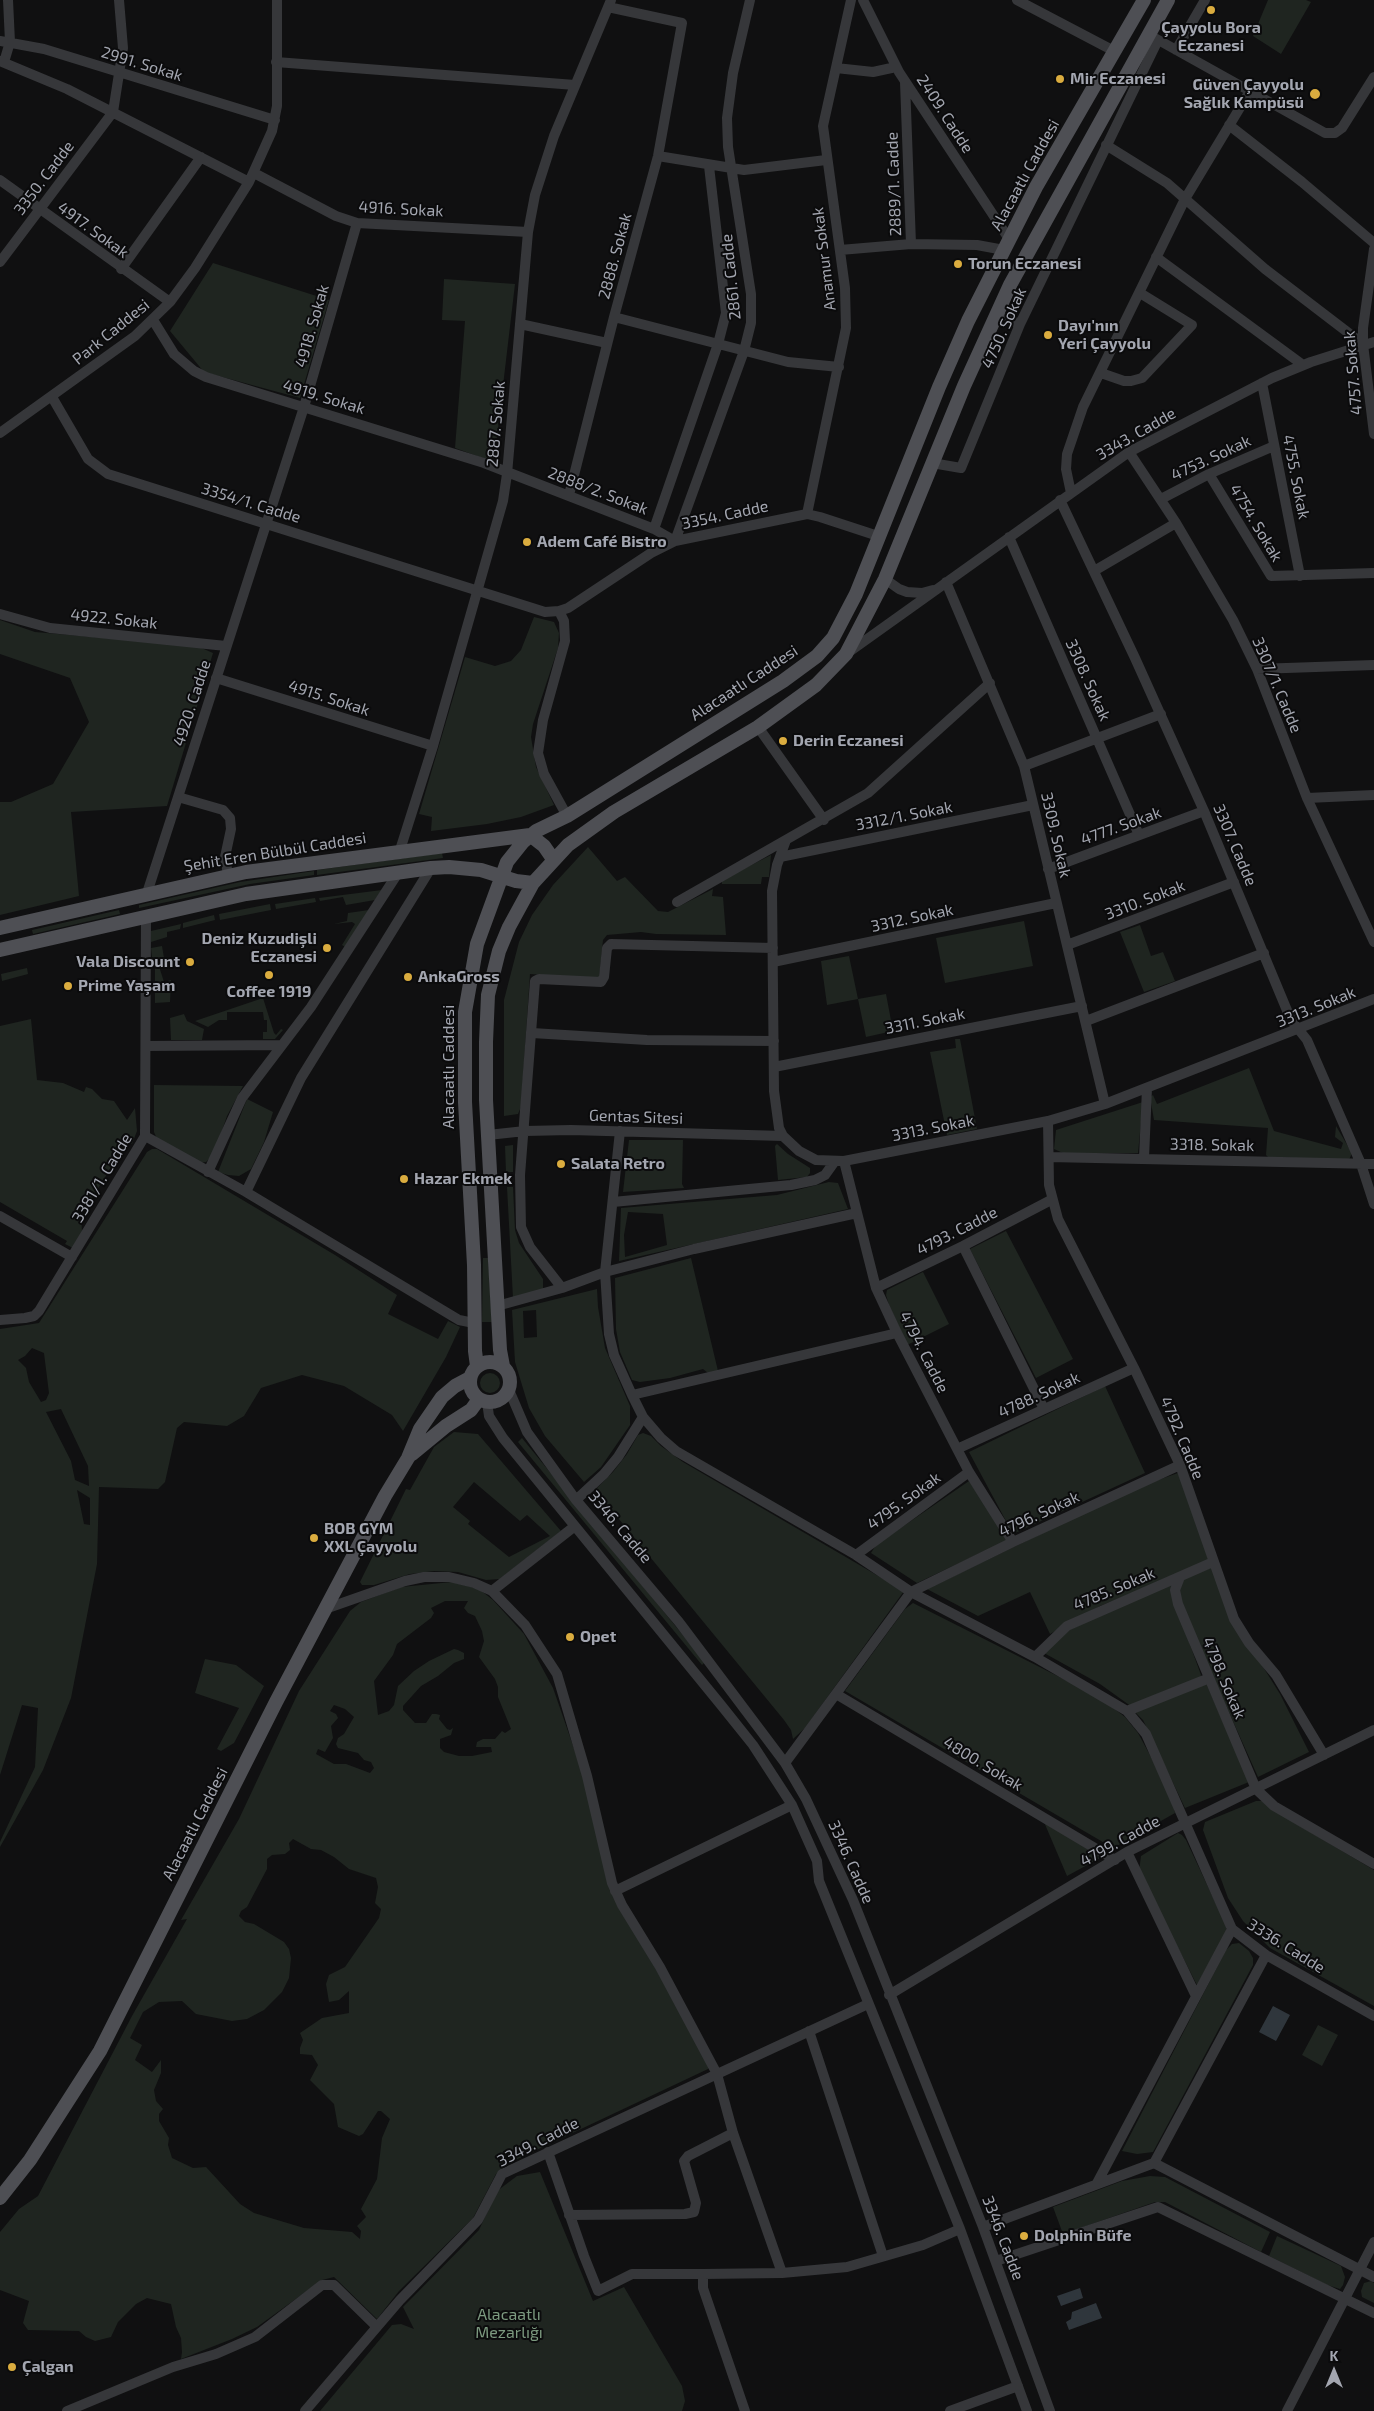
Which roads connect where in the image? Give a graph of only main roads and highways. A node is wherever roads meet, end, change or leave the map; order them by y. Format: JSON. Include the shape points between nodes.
{"nodes":[{"id":1,"x":1144,"y":0,"type":"edge"},
{"id":2,"x":1168,"y":0,"type":"edge"},
{"id":3,"x":530,"y":835,"type":"junction"},
{"id":4,"x":553,"y":859,"type":"junction"},
{"id":5,"x":501,"y":875,"type":"junction"},
{"id":6,"x":533,"y":883,"type":"junction"},
{"id":7,"x":3,"y":927,"type":"edge"},
{"id":8,"x":6,"y":949,"type":"edge"},
{"id":9,"x":502,"y":1366,"type":"junction"},
{"id":10,"x":474,"y":1372,"type":"junction"},
{"id":11,"x":483,"y":1401,"type":"junction"},
{"id":12,"x":408,"y":1458,"type":"junction"},
{"id":13,"x":0,"y":2198,"type":"edge"}],
"edges":[{"from":1,"to":3,"type":"main road","name":"Alacaatlı Caddesi","via":[[1006,244],[946,371],[845,617],[833,638],[817,656],[771,689],[567,816]]},
{"from":2,"to":4,"type":"main road","via":[[1152,37],[1010,285],[885,579],[846,654],[816,685],[758,727],[614,812]]},
{"from":3,"to":4,"type":"main road"},
{"from":3,"to":5,"type":"main road","name":"Alacaatlı Caddesi","via":[[513,852]]},
{"from":3,"to":7,"type":"main road","name":"Şehit Eren Bülbül Caddesi","via":[[228,875]]},
{"from":4,"to":6,"type":"main road"},
{"from":5,"to":6,"type":"main road"},
{"from":5,"to":8,"type":"main road","via":[[464,868],[431,868],[246,894]]},
{"from":5,"to":10,"type":"main road","name":"Alacaatlı Caddesi","via":[[477,944],[465,1012],[465,1102],[474,1264]]},
{"from":6,"to":9,"type":"main road","via":[[499,951],[488,995],[488,1135]]},
{"from":7,"to":8,"type":"main road"},
{"from":9,"to":10,"type":"main road","via":[[490,1362]]},
{"from":9,"to":11,"type":"main road","via":[[509,1376],[509,1390],[498,1401]]},
{"from":10,"to":11,"type":"main road","via":[[470,1388]]},
{"from":10,"to":12,"type":"main road","name":"Alacaatlı Caddesi","via":[[430,1412]]},
{"from":11,"to":12,"type":"main road","name":"Alacaatlı Caddesi"},
{"from":12,"to":13,"type":"main road","name":"Alacaatlı Caddesi","via":[[325,1609],[100,2051],[30,2160]]}]}
